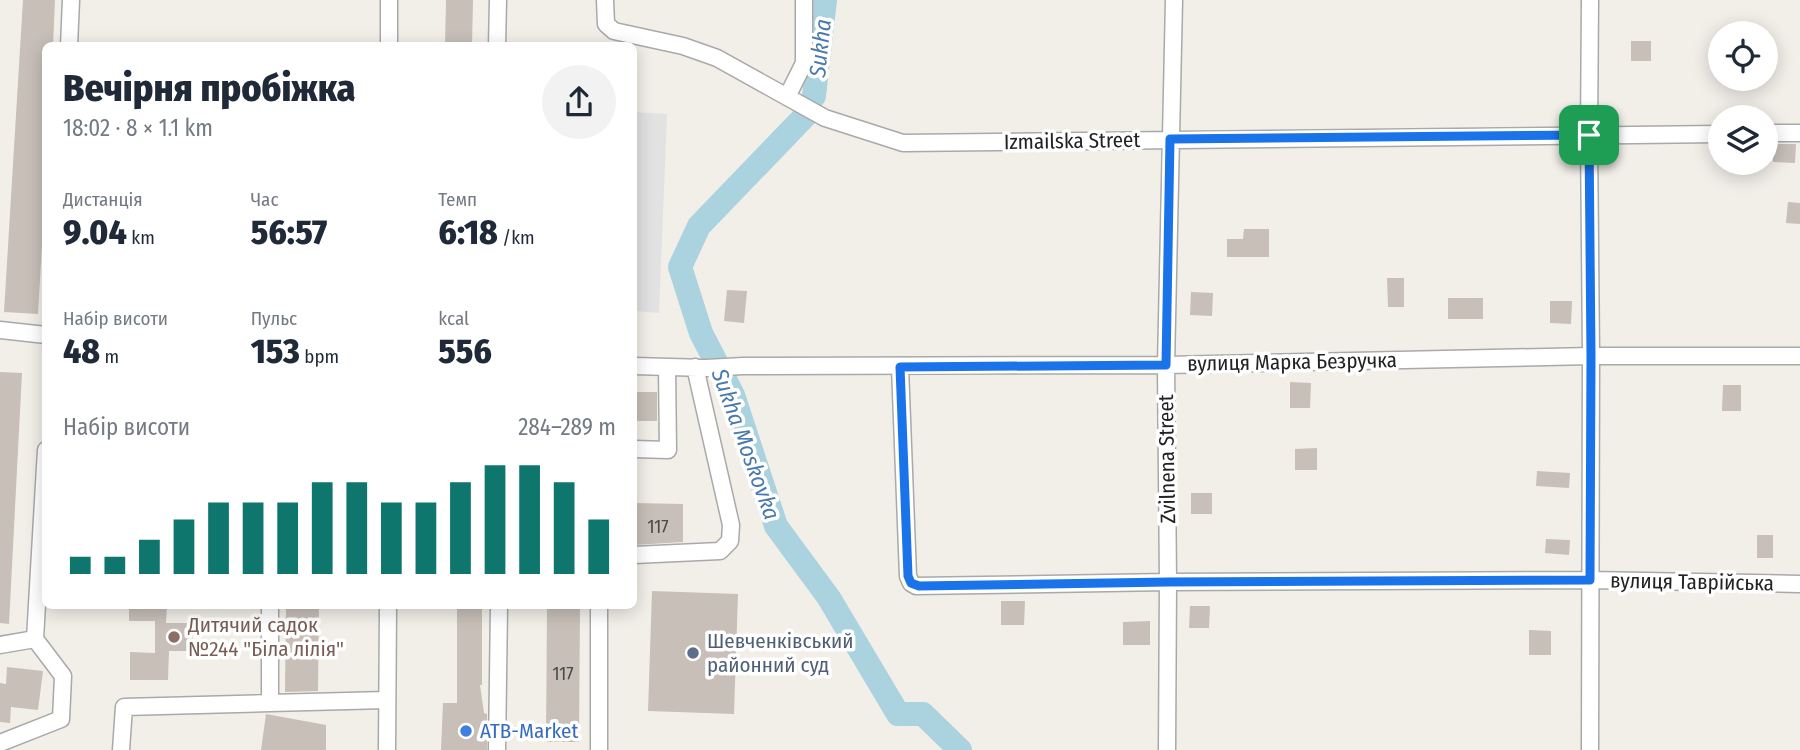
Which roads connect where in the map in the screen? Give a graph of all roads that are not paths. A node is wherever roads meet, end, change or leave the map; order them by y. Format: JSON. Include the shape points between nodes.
{"nodes":[{"id":1,"x":71,"y":0,"type":"edge"},
{"id":2,"x":388,"y":0,"type":"edge"},
{"id":3,"x":498,"y":0,"type":"edge"},
{"id":4,"x":604,"y":0,"type":"edge"},
{"id":5,"x":804,"y":0,"type":"edge"},
{"id":6,"x":1174,"y":0,"type":"edge"},
{"id":7,"x":1590,"y":0,"type":"edge"},
{"id":8,"x":69,"y":42,"type":"edge"},
{"id":9,"x":389,"y":42,"type":"edge"},
{"id":10,"x":497,"y":42,"type":"edge"},
{"id":11,"x":787,"y":97,"type":"junction"},
{"id":12,"x":1778,"y":133,"type":"edge"},
{"id":13,"x":1800,"y":133,"type":"edge"},
{"id":14,"x":1708,"y":134,"type":"edge"},
{"id":15,"x":1589,"y":135,"type":"junction"},
{"id":16,"x":1170,"y":139,"type":"junction"},
{"id":17,"x":0,"y":330,"type":"edge"},
{"id":18,"x":42,"y":335,"type":"edge"},
{"id":19,"x":1591,"y":356,"type":"junction"},
{"id":20,"x":1800,"y":356,"type":"edge"},
{"id":21,"x":1166,"y":365,"type":"junction"},
{"id":22,"x":637,"y":366,"type":"edge"},
{"id":23,"x":667,"y":367,"type":"junction"},
{"id":24,"x":700,"y":367,"type":"junction"},
{"id":25,"x":900,"y":367,"type":"junction"},
{"id":26,"x":637,"y":449,"type":"edge"},
{"id":27,"x":42,"y":519,"type":"edge"},
{"id":28,"x":637,"y":555,"type":"edge"},
{"id":29,"x":1590,"y":580,"type":"junction"},
{"id":30,"x":1168,"y":582,"type":"junction"},
{"id":31,"x":1800,"y":584,"type":"edge"},
{"id":32,"x":270,"y":609,"type":"edge"},
{"id":33,"x":388,"y":609,"type":"edge"},
{"id":34,"x":499,"y":609,"type":"edge"},
{"id":35,"x":599,"y":609,"type":"edge"},
{"id":36,"x":35,"y":639,"type":"junction"},
{"id":37,"x":0,"y":645,"type":"edge"},
{"id":38,"x":386,"y":699,"type":"junction"},
{"id":39,"x":270,"y":703,"type":"junction"},
{"id":40,"x":0,"y":743,"type":"edge"},
{"id":41,"x":121,"y":750,"type":"edge"},
{"id":42,"x":387,"y":750,"type":"edge"},
{"id":43,"x":497,"y":750,"type":"edge"},
{"id":44,"x":599,"y":750,"type":"edge"},
{"id":45,"x":1167,"y":750,"type":"edge"},
{"id":46,"x":1590,"y":750,"type":"edge"}],
"edges":[{"from":1,"to":8,"type":"street"},
{"from":2,"to":9,"type":"street"},
{"from":3,"to":10,"type":"street"},
{"from":4,"to":11,"type":"street","name":"Izmailska Street","via":[[606,24],[614,31],[717,58]]},
{"from":5,"to":11,"type":"street","via":[[804,62]]},
{"from":6,"to":16,"type":"street","name":"Zvilnena Street"},
{"from":7,"to":15,"type":"street"},
{"from":11,"to":16,"type":"street","name":"Izmailska Street","via":[[825,118],[903,143]]},
{"from":12,"to":13,"type":"street"},
{"from":14,"to":15,"type":"street","name":"Izmailska Street"},
{"from":15,"to":16,"type":"street","name":"Izmailska Street"},
{"from":15,"to":19,"type":"street"},
{"from":16,"to":21,"type":"street","name":"Zvilnena Street"},
{"from":17,"to":18,"type":"street"},
{"from":19,"to":20,"type":"street","name":"вулиця Марка Безручка"},
{"from":19,"to":21,"type":"street","name":"вулиця Марка Безручка"},
{"from":19,"to":29,"type":"street"},
{"from":21,"to":25,"type":"street","name":"вулиця Марка Безручка"},
{"from":21,"to":30,"type":"street","name":"Zvilnena Street"},
{"from":22,"to":23,"type":"street"},
{"from":23,"to":24,"type":"street"},
{"from":23,"to":26,"type":"street","via":[[668,450]]},
{"from":24,"to":25,"type":"street","name":"вулиця Марка Безручка"},
{"from":24,"to":28,"type":"street","via":[[731,526],[730,541],[720,551]]},
{"from":25,"to":30,"type":"street","name":"вулиця Таврійська","via":[[908,576],[912,584]]},
{"from":27,"to":36,"type":"street"},
{"from":29,"to":30,"type":"street","name":"вулиця Таврійська"},
{"from":29,"to":31,"type":"street","name":"вулиця Таврійська"},
{"from":29,"to":46,"type":"street"},
{"from":30,"to":45,"type":"street","name":"Zvilnena Street"},
{"from":32,"to":39,"type":"street"},
{"from":33,"to":38,"type":"street"},
{"from":34,"to":43,"type":"street"},
{"from":35,"to":44,"type":"street"},
{"from":36,"to":37,"type":"street"},
{"from":36,"to":40,"type":"street","via":[[63,676],[61,719]]},
{"from":38,"to":39,"type":"street"},
{"from":38,"to":42,"type":"street"},
{"from":39,"to":41,"type":"street","via":[[124,707]]}]}
